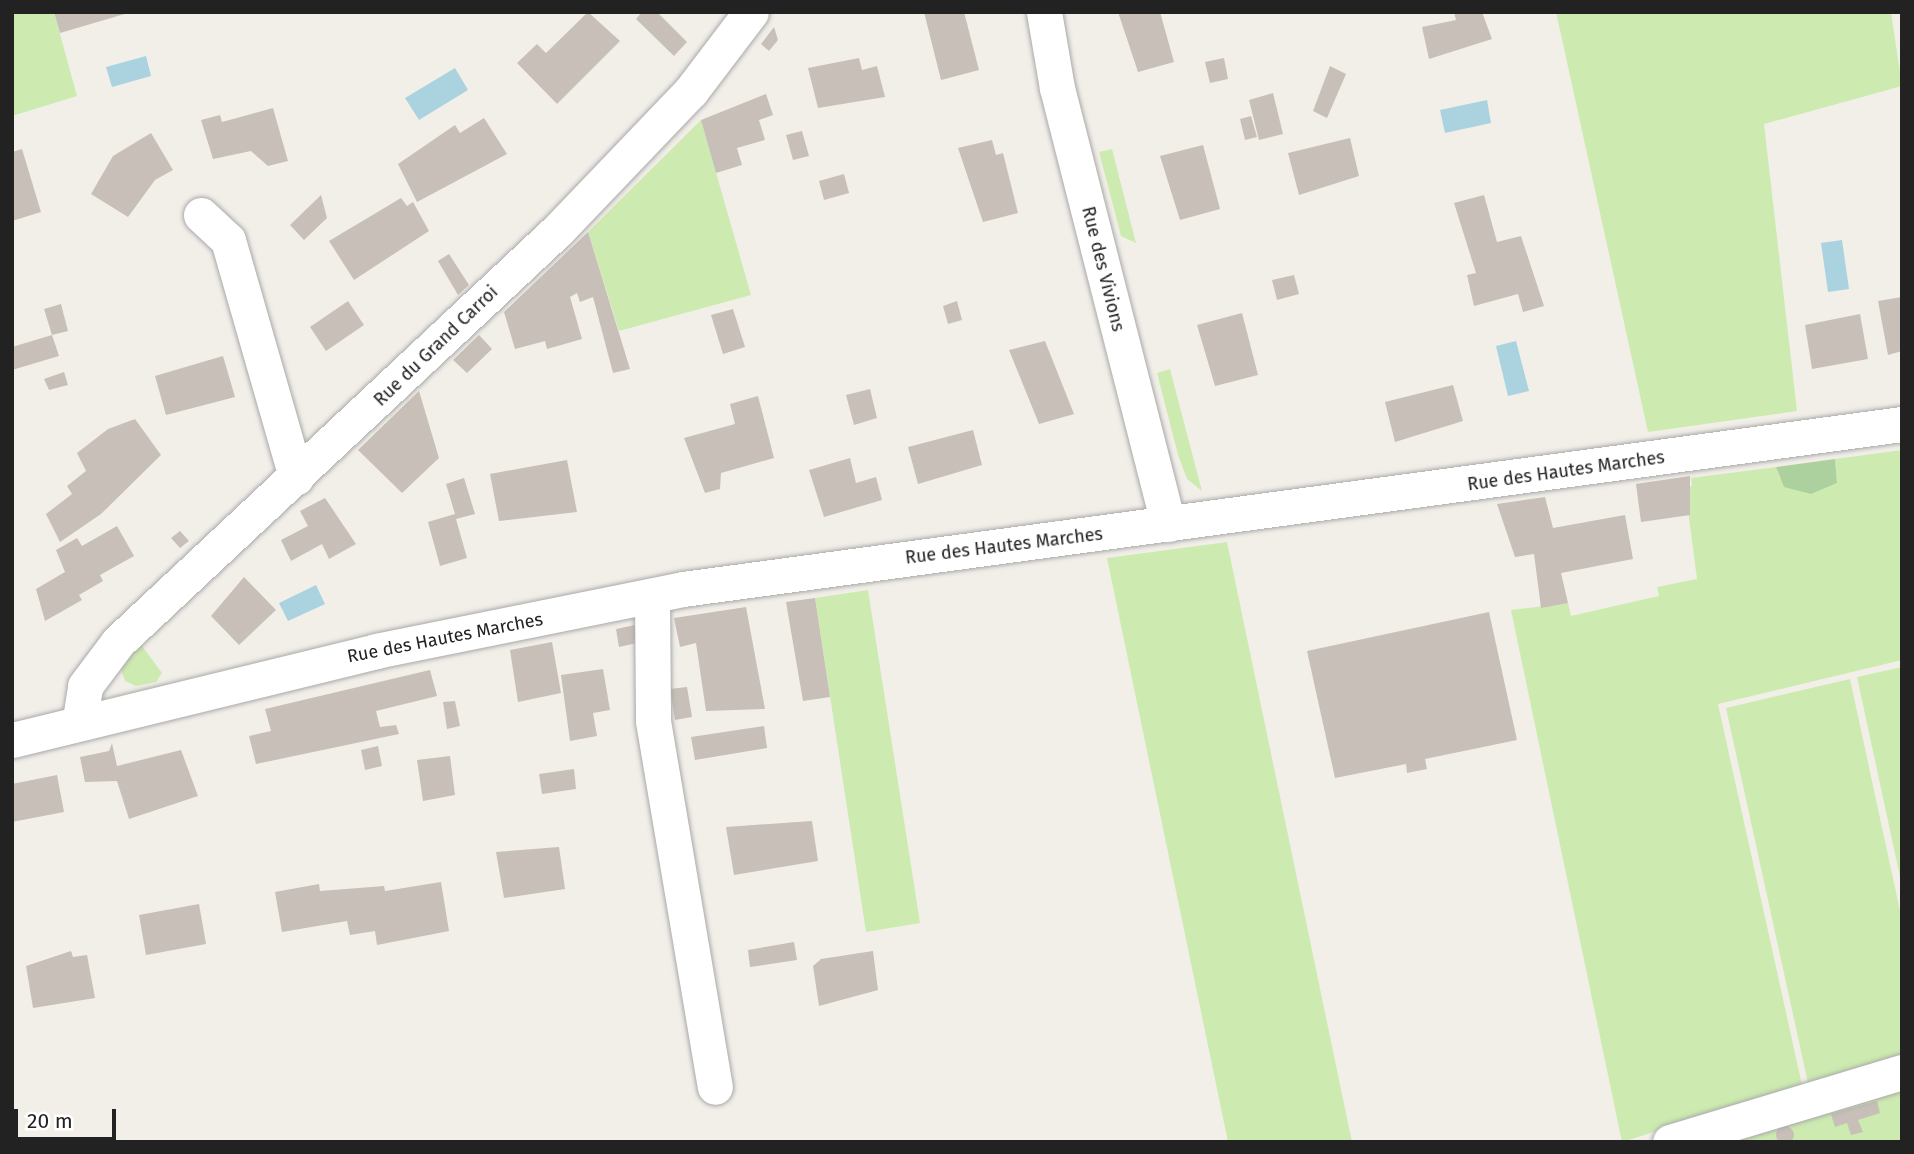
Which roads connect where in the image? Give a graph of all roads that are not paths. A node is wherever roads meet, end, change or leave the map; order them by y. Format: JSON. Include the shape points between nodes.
{"nodes":[{"id":1,"x":751,"y":12,"type":"edge"},
{"id":2,"x":1044,"y":12,"type":"edge"},
{"id":3,"x":201,"y":215,"type":"dead end"},
{"id":4,"x":1902,"y":424,"type":"edge"},
{"id":5,"x":296,"y":477,"type":"junction"},
{"id":6,"x":1168,"y":524,"type":"junction"},
{"id":7,"x":652,"y":598,"type":"junction"},
{"id":8,"x":102,"y":662,"type":"junction"},
{"id":9,"x":113,"y":711,"type":"junction"},
{"id":10,"x":79,"y":719,"type":"junction"},
{"id":11,"x":12,"y":740,"type":"edge"},
{"id":12,"x":1902,"y":1072,"type":"edge"},
{"id":13,"x":715,"y":1087,"type":"dead end"},
{"id":14,"x":1670,"y":1142,"type":"edge"}],
"edges":[{"from":1,"to":5,"type":"street","name":"Rue du Grand Carroi","via":[[629,159]]},
{"from":2,"to":6,"type":"street","name":"Rue des Vivions","via":[[1057,88]]},
{"from":3,"to":5,"type":"street","via":[[228,240]]},
{"from":4,"to":6,"type":"street","name":"Rue des Hautes Marches"},
{"from":5,"to":8,"type":"street","name":"Rue du Grand Carroi"},
{"from":6,"to":7,"type":"street","name":"Rue des Hautes Marches","via":[[743,579]]},
{"from":7,"to":9,"type":"street","name":"Rue des Hautes Marches"},
{"from":7,"to":13,"type":"street","via":[[653,720]]},
{"from":8,"to":9,"type":"street"},
{"from":8,"to":10,"type":"street","name":"Rue du Grand Carroi","via":[[85,686]]},
{"from":9,"to":10,"type":"street"},
{"from":10,"to":11,"type":"street"},
{"from":12,"to":14,"type":"street"}]}
